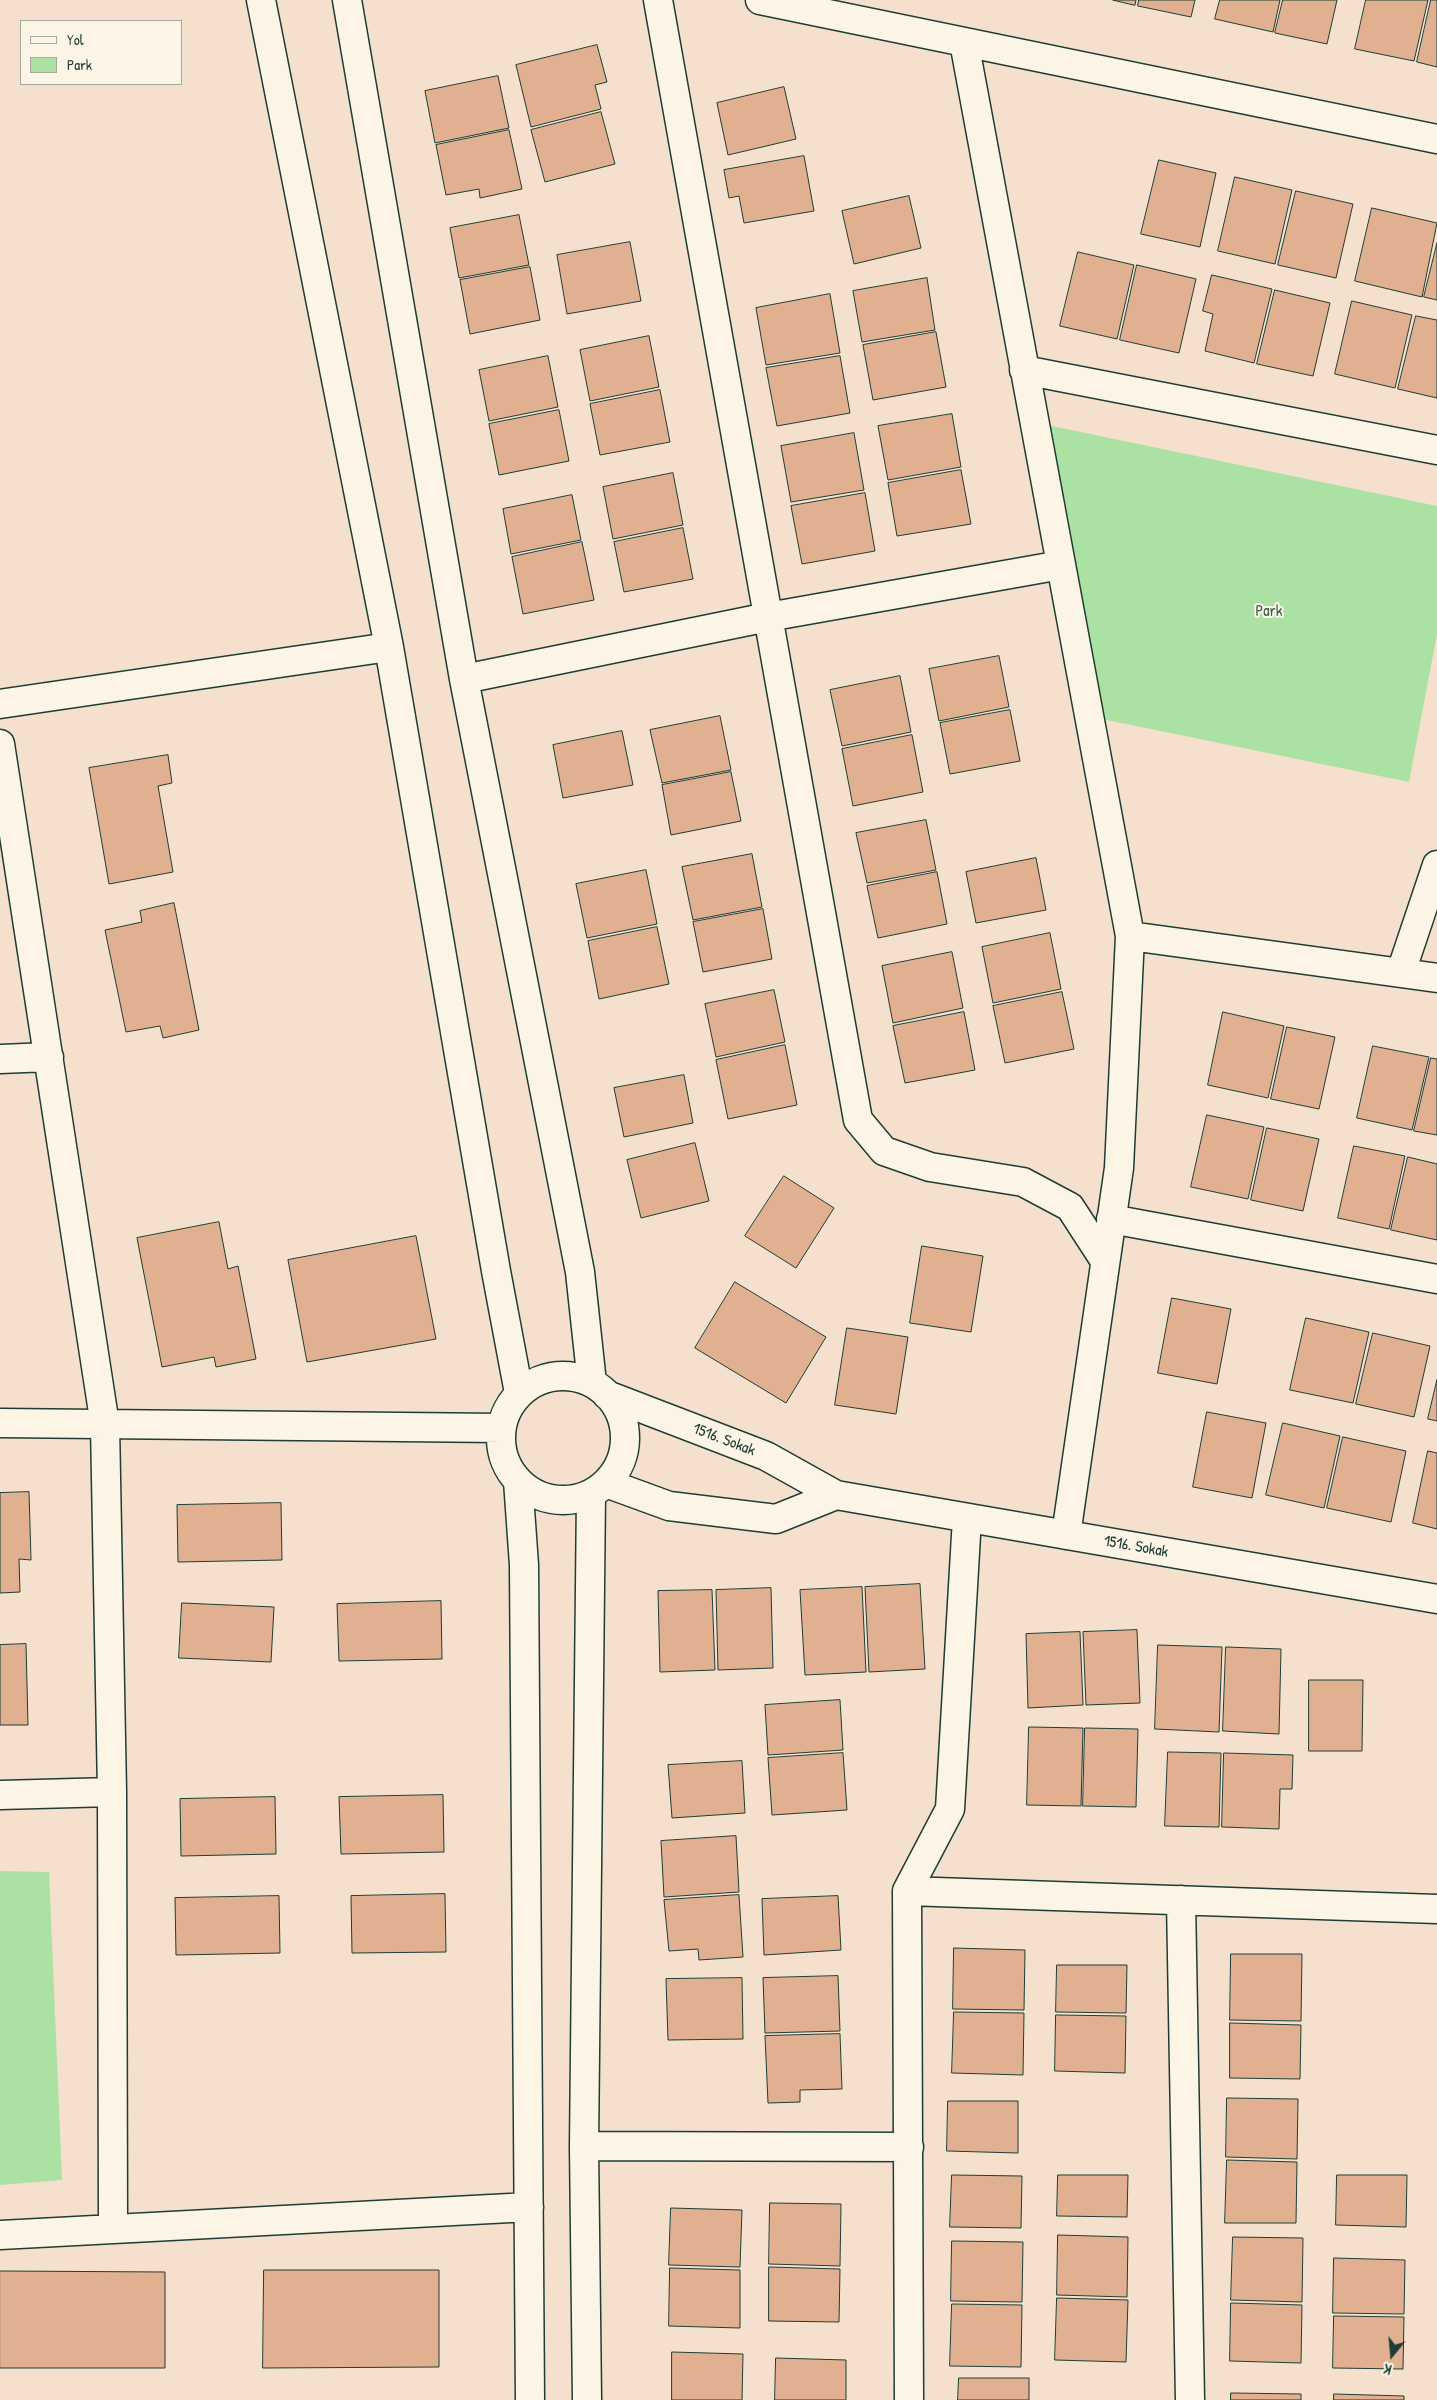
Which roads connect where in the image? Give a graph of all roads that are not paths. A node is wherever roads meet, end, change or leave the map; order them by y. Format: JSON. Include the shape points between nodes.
{"nodes":[{"id":1,"x":261,"y":0,"type":"edge"},
{"id":2,"x":347,"y":0,"type":"edge"},
{"id":3,"x":658,"y":0,"type":"edge"},
{"id":4,"x":760,"y":0,"type":"edge"},
{"id":5,"x":964,"y":42,"type":"junction"},
{"id":6,"x":1437,"y":139,"type":"edge"},
{"id":7,"x":1024,"y":370,"type":"junction"},
{"id":8,"x":1437,"y":450,"type":"edge"},
{"id":9,"x":1061,"y":565,"type":"junction"},
{"id":10,"x":768,"y":617,"type":"junction"},
{"id":11,"x":389,"y":647,"type":"junction"},
{"id":12,"x":464,"y":680,"type":"junction"},
{"id":13,"x":0,"y":704,"type":"edge"},
{"id":14,"x":0,"y":744,"type":"edge"},
{"id":15,"x":1437,"y":865,"type":"edge"},
{"id":16,"x":1130,"y":936,"type":"junction"},
{"id":17,"x":1401,"y":972,"type":"junction"},
{"id":18,"x":1437,"y":978,"type":"edge"},
{"id":19,"x":49,"y":1057,"type":"junction"},
{"id":20,"x":0,"y":1059,"type":"edge"},
{"id":21,"x":1111,"y":1219,"type":"junction"},
{"id":22,"x":1105,"y":1261,"type":"junction"},
{"id":23,"x":1437,"y":1279,"type":"edge"},
{"id":24,"x":600,"y":1389,"type":"junction"},
{"id":25,"x":519,"y":1394,"type":"junction"},
{"id":26,"x":0,"y":1423,"type":"edge"},
{"id":27,"x":105,"y":1426,"type":"junction"},
{"id":28,"x":501,"y":1428,"type":"junction"},
{"id":29,"x":518,"y":1481,"type":"junction"},
{"id":30,"x":599,"y":1488,"type":"junction"},
{"id":31,"x":836,"y":1495,"type":"junction"},
{"id":32,"x":967,"y":1518,"type":"junction"},
{"id":33,"x":1066,"y":1535,"type":"junction"},
{"id":34,"x":1437,"y":1599,"type":"edge"},
{"id":35,"x":112,"y":1792,"type":"junction"},
{"id":36,"x":0,"y":1795,"type":"edge"},
{"id":37,"x":907,"y":1891,"type":"junction"},
{"id":38,"x":1181,"y":1900,"type":"junction"},
{"id":39,"x":1437,"y":1909,"type":"edge"},
{"id":40,"x":584,"y":2146,"type":"junction"},
{"id":41,"x":909,"y":2147,"type":"junction"},
{"id":42,"x":529,"y":2207,"type":"junction"},
{"id":43,"x":113,"y":2228,"type":"junction"},
{"id":44,"x":0,"y":2235,"type":"edge"},
{"id":45,"x":530,"y":2400,"type":"edge"},
{"id":46,"x":587,"y":2400,"type":"edge"},
{"id":47,"x":909,"y":2400,"type":"edge"},
{"id":48,"x":1190,"y":2400,"type":"edge"}],
"edges":[{"from":1,"to":11,"type":"street"},
{"from":2,"to":12,"type":"street"},
{"from":3,"to":10,"type":"street"},
{"from":4,"to":5,"type":"street"},
{"from":5,"to":6,"type":"street"},
{"from":5,"to":7,"type":"street"},
{"from":7,"to":8,"type":"street"},
{"from":7,"to":9,"type":"street"},
{"from":9,"to":10,"type":"street"},
{"from":9,"to":16,"type":"street"},
{"from":10,"to":12,"type":"street"},
{"from":10,"to":22,"type":"street","via":[[858,1120],[884,1151],[930,1167],[1023,1182],[1070,1207]]},
{"from":11,"to":13,"type":"street"},
{"from":11,"to":25,"type":"street"},
{"from":12,"to":24,"type":"street"},
{"from":14,"to":19,"type":"street"},
{"from":15,"to":17,"type":"street"},
{"from":16,"to":17,"type":"street"},
{"from":16,"to":21,"type":"street","via":[[1119,1168]]},
{"from":17,"to":18,"type":"street"},
{"from":19,"to":20,"type":"street"},
{"from":19,"to":27,"type":"street"},
{"from":21,"to":22,"type":"street"},
{"from":21,"to":23,"type":"street"},
{"from":22,"to":33,"type":"street"},
{"from":24,"to":25,"type":"street","via":[[573,1377],[554,1377],[535,1383]]},
{"from":24,"to":30,"type":"street","via":[[619,1410],[624,1429],[624,1449],[618,1467]]},
{"from":24,"to":31,"type":"street","name":"1516. Sokak","via":[[766,1456]]},
{"from":25,"to":28,"type":"street","via":[[508,1409]]},
{"from":26,"to":27,"type":"street"},
{"from":27,"to":28,"type":"street"},
{"from":27,"to":35,"type":"street"},
{"from":28,"to":29,"type":"street","via":[[501,1447],[507,1466]]},
{"from":29,"to":30,"type":"street","via":[[534,1494],[553,1499],[572,1500]]},
{"from":29,"to":42,"type":"street","via":[[524,1565]]},
{"from":30,"to":31,"type":"street","via":[[669,1506],[776,1519]]},
{"from":30,"to":40,"type":"street"},
{"from":31,"to":32,"type":"street","name":"1516. Sokak"},
{"from":32,"to":33,"type":"street","name":"1516. Sokak"},
{"from":32,"to":37,"type":"street","via":[[950,1810]]},
{"from":33,"to":34,"type":"street","name":"1516. Sokak"},
{"from":35,"to":36,"type":"street"},
{"from":35,"to":43,"type":"street"},
{"from":37,"to":38,"type":"street"},
{"from":37,"to":41,"type":"street"},
{"from":38,"to":39,"type":"street"},
{"from":38,"to":48,"type":"street"},
{"from":40,"to":41,"type":"street"},
{"from":40,"to":46,"type":"street"},
{"from":41,"to":47,"type":"street"},
{"from":42,"to":43,"type":"street"},
{"from":42,"to":45,"type":"street"},
{"from":43,"to":44,"type":"street"}]}
